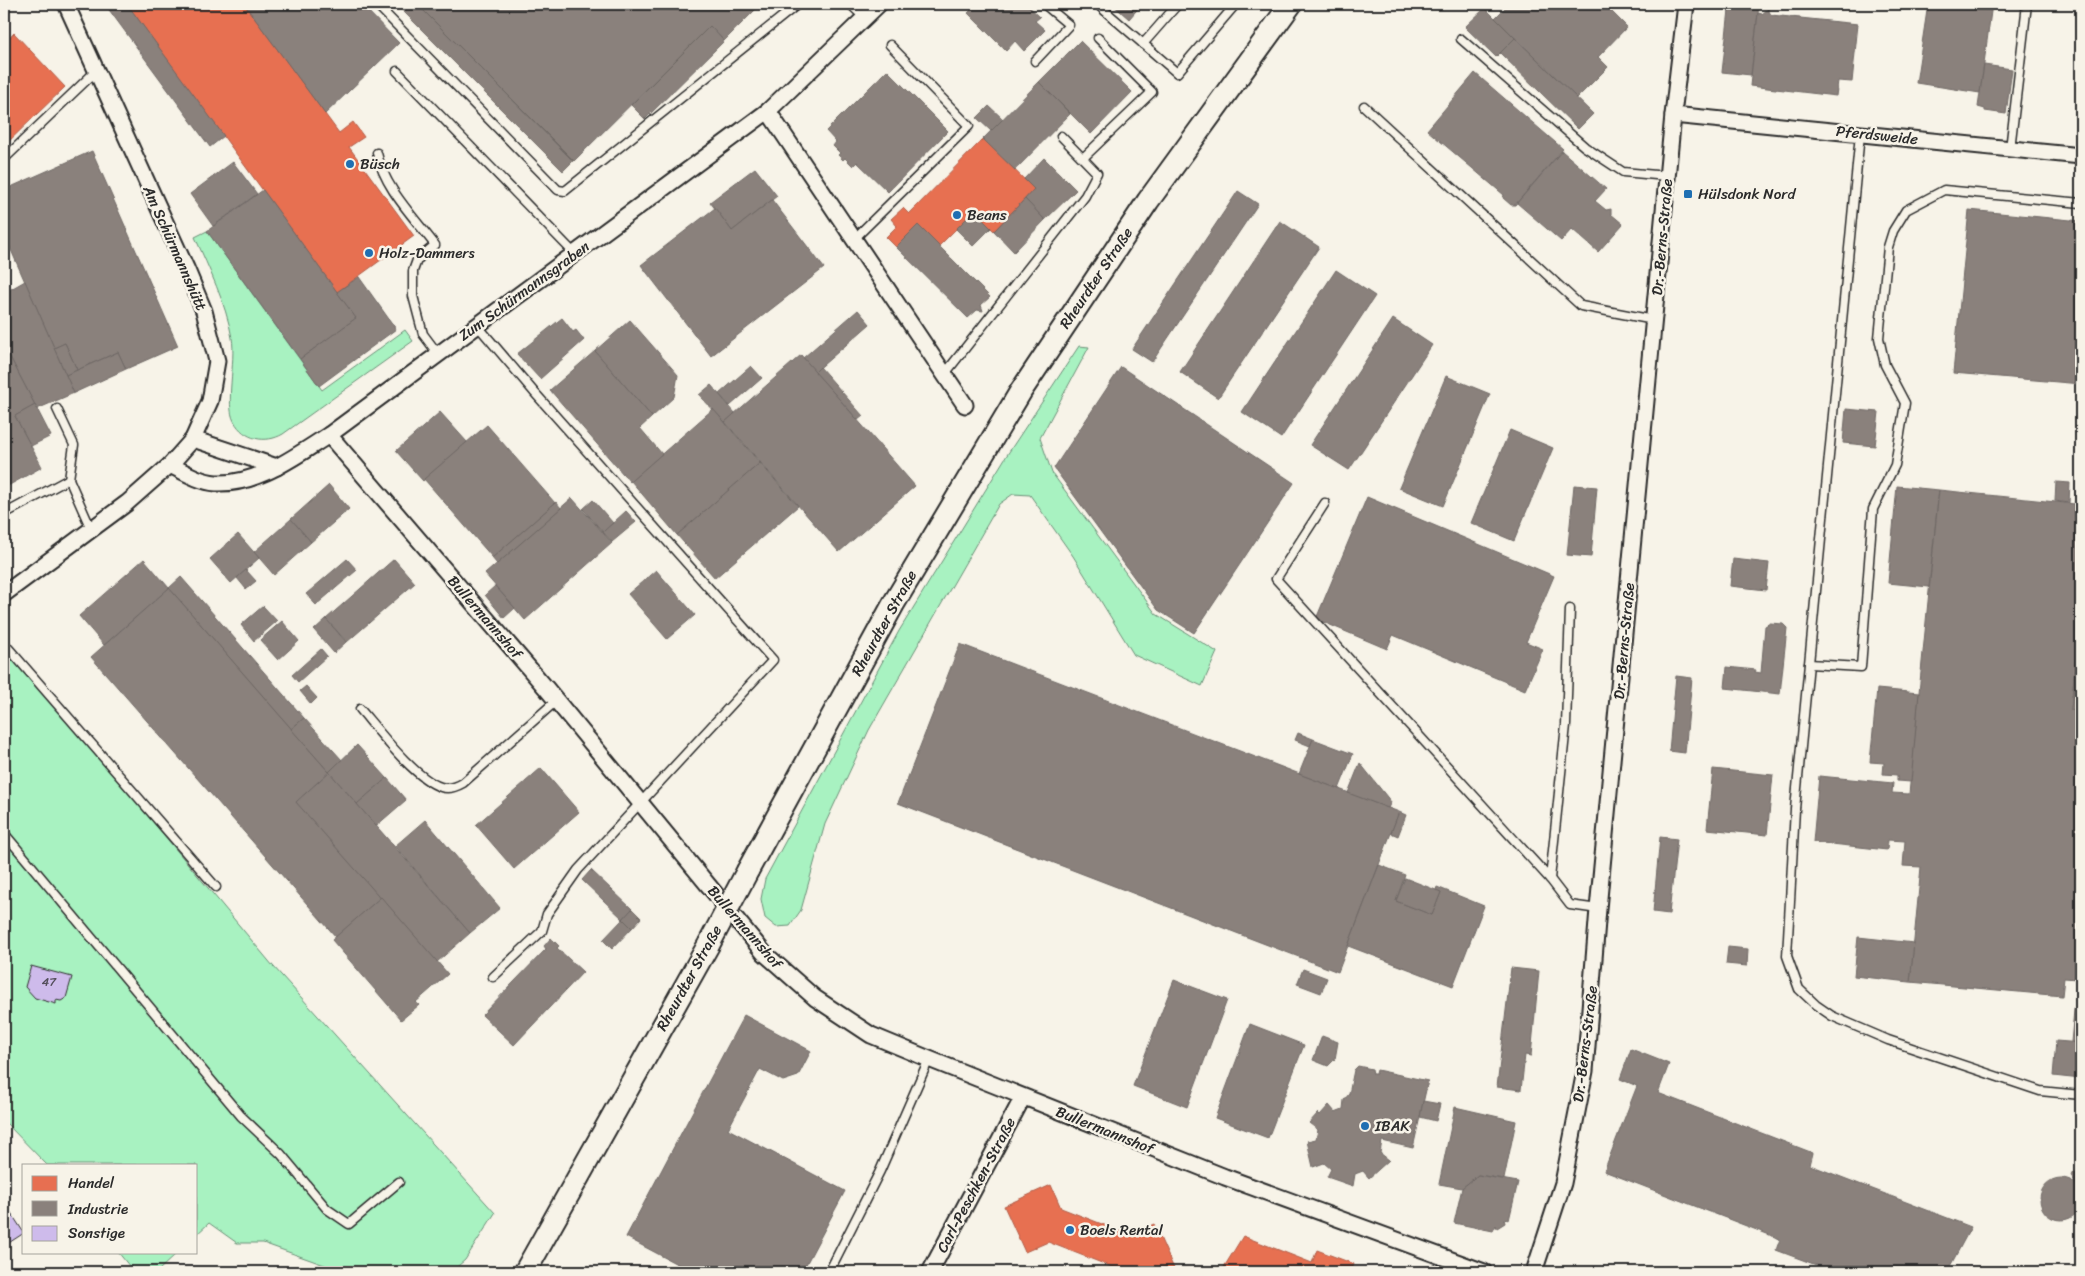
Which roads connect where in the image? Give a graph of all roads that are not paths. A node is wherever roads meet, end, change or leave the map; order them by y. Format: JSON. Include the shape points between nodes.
{"nodes":[{"id":1,"x":66,"y":4,"type":"edge"},
{"id":2,"x":376,"y":4,"type":"edge"},
{"id":3,"x":798,"y":4,"type":"edge"},
{"id":4,"x":850,"y":4,"type":"edge"},
{"id":5,"x":879,"y":4,"type":"edge"},
{"id":6,"x":1044,"y":4,"type":"edge"},
{"id":7,"x":1097,"y":4,"type":"edge"},
{"id":8,"x":1178,"y":4,"type":"edge"},
{"id":9,"x":1236,"y":4,"type":"edge"},
{"id":10,"x":1291,"y":4,"type":"edge"},
{"id":11,"x":1686,"y":4,"type":"edge"},
{"id":12,"x":2027,"y":4,"type":"edge"},
{"id":13,"x":865,"y":18,"type":"junction"},
{"id":14,"x":1098,"y":38,"type":"dead end"},
{"id":15,"x":1461,"y":39,"type":"dead end"},
{"id":16,"x":1144,"y":44,"type":"junction"},
{"id":17,"x":890,"y":45,"type":"dead end"},
{"id":18,"x":1035,"y":61,"type":"dead end"},
{"id":19,"x":96,"y":71,"type":"junction"},
{"id":20,"x":397,"y":71,"type":"dead end"},
{"id":21,"x":1364,"y":106,"type":"dead end"},
{"id":22,"x":768,"y":111,"type":"junction"},
{"id":23,"x":1673,"y":115,"type":"junction"},
{"id":24,"x":1860,"y":134,"type":"junction"},
{"id":25,"x":1061,"y":136,"type":"dead end"},
{"id":26,"x":2010,"y":149,"type":"junction"},
{"id":27,"x":377,"y":153,"type":"dead end"},
{"id":28,"x":2081,"y":156,"type":"edge"},
{"id":29,"x":1083,"y":158,"type":"junction"},
{"id":30,"x":4,"y":160,"type":"edge"},
{"id":31,"x":1667,"y":176,"type":"junction"},
{"id":32,"x":2081,"y":203,"type":"edge"},
{"id":33,"x":854,"y":239,"type":"junction"},
{"id":34,"x":574,"y":253,"type":"junction"},
{"id":35,"x":1654,"y":320,"type":"junction"},
{"id":36,"x":477,"y":325,"type":"junction"},
{"id":37,"x":438,"y":354,"type":"junction"},
{"id":38,"x":944,"y":375,"type":"junction"},
{"id":39,"x":965,"y":406,"type":"dead end"},
{"id":40,"x":57,"y":409,"type":"dead end"},
{"id":41,"x":328,"y":435,"type":"junction"},
{"id":42,"x":193,"y":439,"type":"junction"},
{"id":43,"x":170,"y":464,"type":"junction"},
{"id":44,"x":277,"y":467,"type":"junction"},
{"id":45,"x":68,"y":479,"type":"junction"},
{"id":46,"x":1325,"y":503,"type":"dead end"},
{"id":47,"x":4,"y":514,"type":"edge"},
{"id":48,"x":91,"y":529,"type":"junction"},
{"id":49,"x":4,"y":594,"type":"edge"},
{"id":50,"x":1570,"y":609,"type":"dead end"},
{"id":51,"x":4,"y":643,"type":"edge"},
{"id":52,"x":1809,"y":664,"type":"junction"},
{"id":53,"x":556,"y":700,"type":"junction"},
{"id":54,"x":360,"y":710,"type":"dead end"},
{"id":55,"x":641,"y":804,"type":"junction"},
{"id":56,"x":4,"y":833,"type":"edge"},
{"id":57,"x":1550,"y":879,"type":"junction"},
{"id":58,"x":216,"y":887,"type":"dead end"},
{"id":59,"x":1598,"y":909,"type":"junction"},
{"id":60,"x":493,"y":977,"type":"dead end"},
{"id":61,"x":929,"y":1059,"type":"junction"},
{"id":62,"x":2081,"y":1095,"type":"edge"},
{"id":63,"x":1023,"y":1097,"type":"junction"},
{"id":64,"x":399,"y":1182,"type":"dead end"},
{"id":65,"x":524,"y":1272,"type":"edge"},
{"id":66,"x":829,"y":1272,"type":"edge"},
{"id":67,"x":930,"y":1272,"type":"edge"},
{"id":68,"x":1484,"y":1272,"type":"edge"},
{"id":69,"x":1534,"y":1272,"type":"edge"}],
"edges":[{"from":1,"to":19,"type":"street","name":"Am Schürmannshütt"},
{"from":2,"to":3,"type":"lane","via":[[558,190],[565,191]]},
{"from":4,"to":13,"type":"lane"},
{"from":5,"to":13,"type":"street","name":"Zum Schürmannsgraben"},
{"from":6,"to":18,"type":"lane","via":[[1069,25]]},
{"from":7,"to":16,"type":"lane"},
{"from":8,"to":16,"type":"lane"},
{"from":9,"to":16,"type":"lane","via":[[1177,73]]},
{"from":10,"to":65,"type":"main road","name":"Rheurdter Straße","bridge":true,"via":[[1148,201],[1021,391],[894,603],[709,944]]},
{"from":11,"to":23,"type":"street","name":"Dr.-Berns-Straße"},
{"from":12,"to":26,"type":"lane"},
{"from":13,"to":22,"type":"street","name":"Zum Schürmannsgraben"},
{"from":14,"to":29,"type":"lane","via":[[1152,92]]},
{"from":15,"to":31,"type":"lane","via":[[1585,147],[1623,172]]},
{"from":17,"to":33,"type":"lane","via":[[969,126]]},
{"from":19,"to":30,"type":"lane"},
{"from":19,"to":42,"type":"street","name":"Am Schürmannshütt","via":[[204,311],[216,360],[210,402]]},
{"from":20,"to":34,"type":"lane"},
{"from":21,"to":35,"type":"lane","via":[[1581,306]]},
{"from":22,"to":33,"type":"street"},
{"from":22,"to":34,"type":"street","name":"Zum Schürmannsgraben"},
{"from":23,"to":24,"type":"street","name":"Pferdsweide"},
{"from":23,"to":31,"type":"street","name":"Dr.-Berns-Straße"},
{"from":24,"to":26,"type":"street","name":"Pferdsweide"},
{"from":24,"to":52,"type":"lane"},
{"from":25,"to":29,"type":"lane"},
{"from":26,"to":28,"type":"street","name":"Pferdsweide"},
{"from":27,"to":37,"type":"lane","via":[[391,187],[435,245],[417,260],[413,271],[414,296],[423,334]]},
{"from":29,"to":38,"type":"lane","via":[[1097,173],[1085,196]]},
{"from":31,"to":35,"type":"street","name":"Dr.-Berns-Straße"},
{"from":32,"to":52,"type":"lane","via":[[1944,190],[1906,210],[1893,231],[1888,247],[1879,338],[1885,365],[1905,403],[1895,465],[1873,509],[1861,667]]},
{"from":33,"to":38,"type":"street"},
{"from":34,"to":36,"type":"street","name":"Zum Schürmannsgraben"},
{"from":35,"to":59,"type":"street","name":"Dr.-Berns-Straße"},
{"from":36,"to":37,"type":"street","name":"Zum Schürmannsgraben"},
{"from":36,"to":55,"type":"lane","via":[[773,660]]},
{"from":37,"to":41,"type":"street","name":"Zum Schürmannsgraben"},
{"from":38,"to":39,"type":"street"},
{"from":40,"to":45,"type":"lane","via":[[74,445]]},
{"from":41,"to":44,"type":"street","name":"Zum Schürmannsgraben"},
{"from":41,"to":53,"type":"street","name":"Bullermannshof"},
{"from":42,"to":43,"type":"street","name":"Am Schürmannshütt"},
{"from":42,"to":44,"type":"street"},
{"from":43,"to":44,"type":"street","name":"Zum Schürmannsgraben","via":[[192,477],[215,483],[244,481]]},
{"from":43,"to":48,"type":"street","name":"Am Schürmannshütt"},
{"from":45,"to":47,"type":"lane"},
{"from":45,"to":48,"type":"lane"},
{"from":46,"to":57,"type":"lane","via":[[1276,579]]},
{"from":48,"to":49,"type":"street","name":"Am Schürmannshütt"},
{"from":50,"to":57,"type":"lane","via":[[1566,725]]},
{"from":51,"to":58,"type":"lane"},
{"from":52,"to":62,"type":"lane","via":[[1795,809],[1787,956],[1799,989],[1832,1016],[1888,1040],[2040,1091]]},
{"from":53,"to":54,"type":"lane","via":[[463,783],[453,788],[441,788],[426,780]]},
{"from":53,"to":55,"type":"street","name":"Bullermannshof"},
{"from":55,"to":60,"type":"lane","via":[[578,870],[547,914],[542,931]]},
{"from":55,"to":61,"type":"street","name":"Bullermannshof","via":[[764,953],[815,998],[871,1035]]},
{"from":56,"to":64,"type":"lane","via":[[241,1116],[281,1154],[328,1209],[348,1224]]},
{"from":57,"to":59,"type":"lane","via":[[1570,905]]},
{"from":59,"to":69,"type":"street","name":"Dr.-Berns-Straße","via":[[1585,1071],[1563,1183]]},
{"from":61,"to":63,"type":"street","name":"Bullermannshof"},
{"from":61,"to":66,"type":"lane","via":[[874,1183]]},
{"from":63,"to":67,"type":"street","name":"Carl-Peschken-Straße"},
{"from":63,"to":68,"type":"street","name":"Bullermannshof","via":[[1225,1177]]}]}
